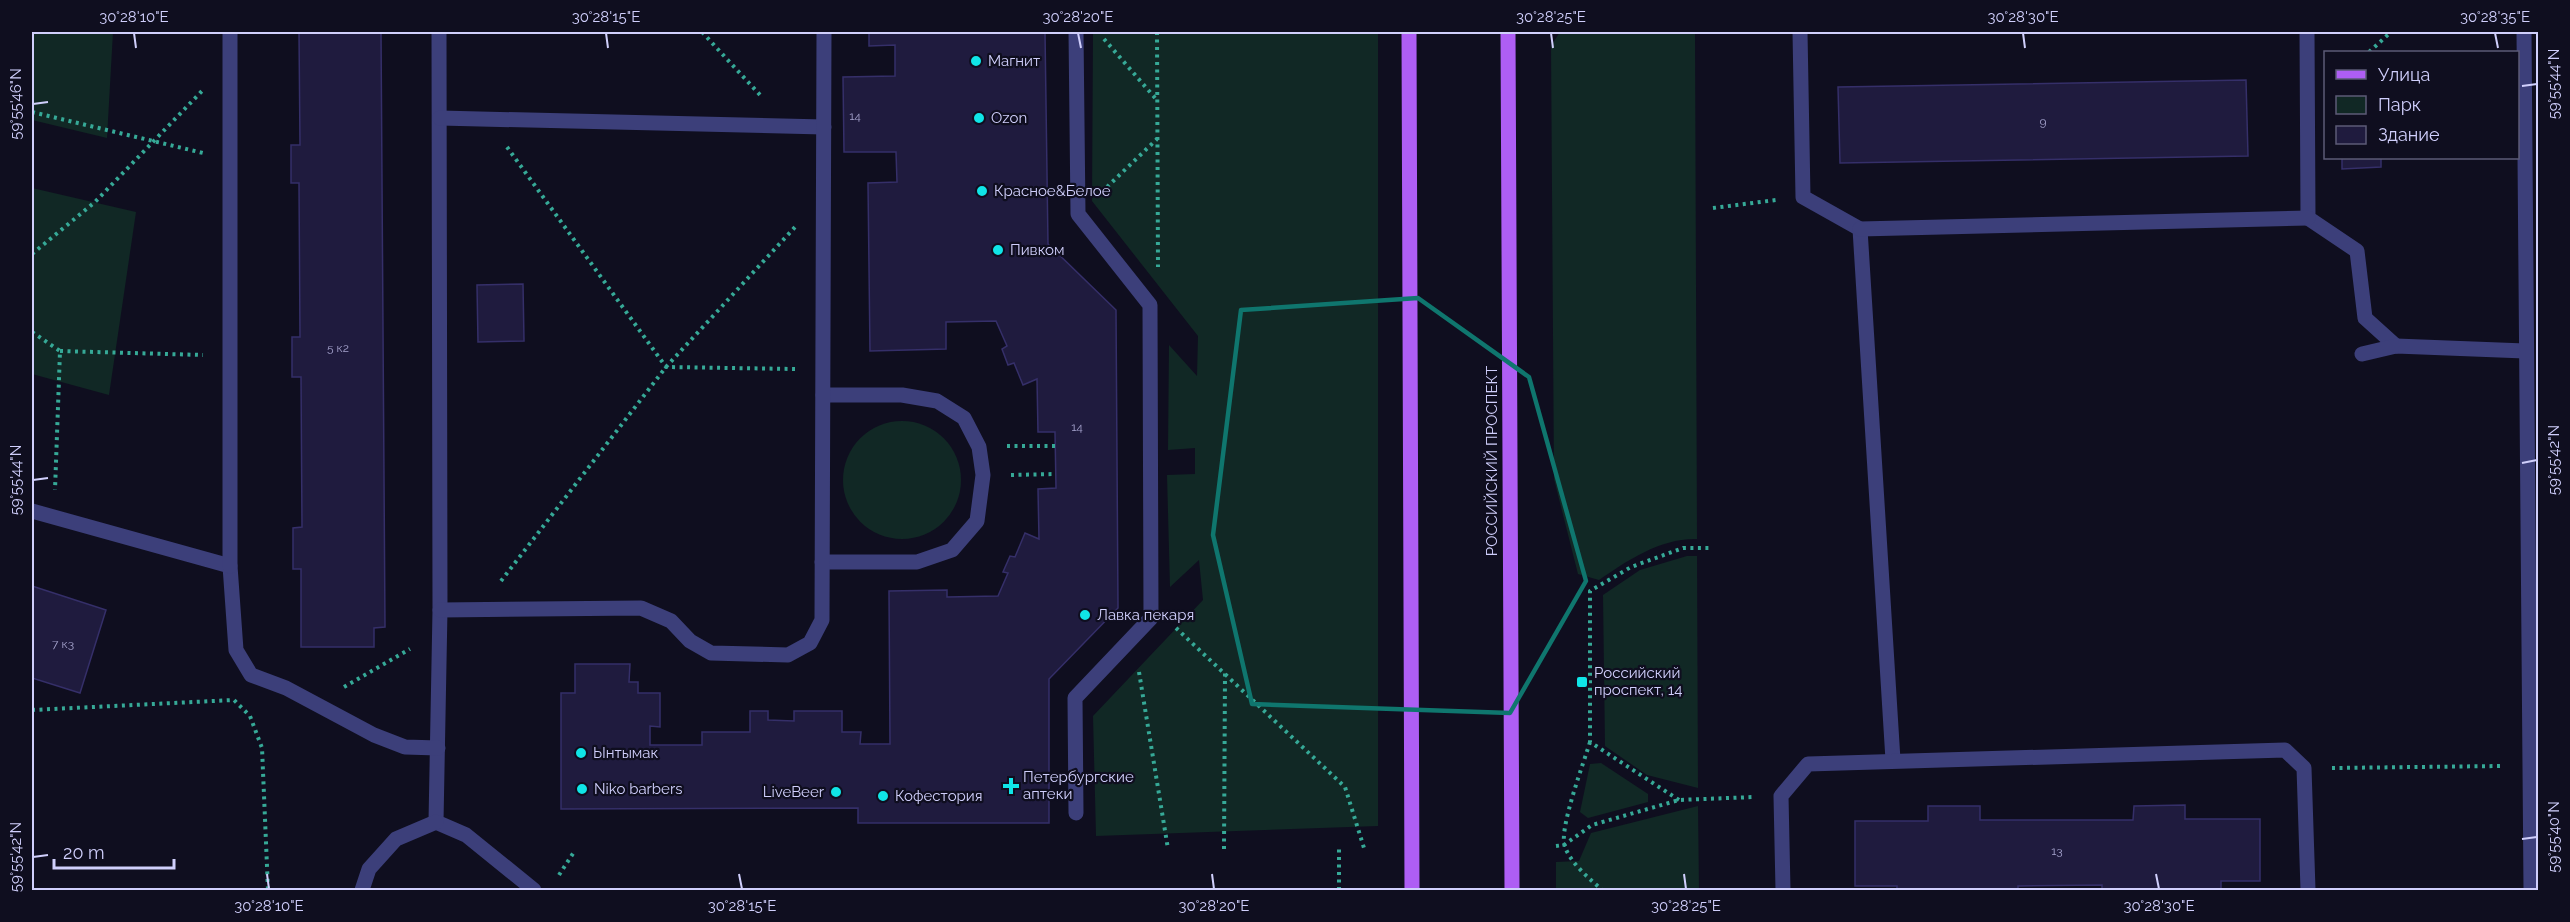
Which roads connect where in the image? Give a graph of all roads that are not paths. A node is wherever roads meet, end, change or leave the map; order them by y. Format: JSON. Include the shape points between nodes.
{"nodes":[{"id":1,"x":230,"y":32,"type":"edge"},
{"id":2,"x":439,"y":32,"type":"edge"},
{"id":3,"x":824,"y":32,"type":"edge"},
{"id":4,"x":1076,"y":32,"type":"edge"},
{"id":5,"x":1409,"y":32,"type":"edge"},
{"id":6,"x":1508,"y":32,"type":"edge"},
{"id":7,"x":1800,"y":32,"type":"edge"},
{"id":8,"x":2307,"y":32,"type":"edge"},
{"id":9,"x":2524,"y":32,"type":"edge"},
{"id":10,"x":440,"y":118,"type":"junction"},
{"id":11,"x":824,"y":127,"type":"junction"},
{"id":12,"x":2308,"y":218,"type":"junction"},
{"id":13,"x":1860,"y":229,"type":"junction"},
{"id":14,"x":2396,"y":346,"type":"junction"},
{"id":15,"x":2525,"y":351,"type":"junction"},
{"id":16,"x":2362,"y":354,"type":"dead end"},
{"id":17,"x":823,"y":395,"type":"junction"},
{"id":18,"x":32,"y":511,"type":"edge"},
{"id":19,"x":822,"y":562,"type":"junction"},
{"id":20,"x":230,"y":566,"type":"junction"},
{"id":21,"x":440,"y":610,"type":"junction"},
{"id":22,"x":2534,"y":701,"type":"edge"},
{"id":23,"x":438,"y":748,"type":"junction"},
{"id":24,"x":1893,"y":760,"type":"junction"},
{"id":25,"x":1076,"y":813,"type":"dead end"},
{"id":26,"x":436,"y":822,"type":"junction"},
{"id":27,"x":362,"y":891,"type":"edge"},
{"id":28,"x":534,"y":891,"type":"edge"},
{"id":29,"x":1412,"y":891,"type":"edge"},
{"id":30,"x":1512,"y":891,"type":"edge"},
{"id":31,"x":1783,"y":891,"type":"edge"},
{"id":32,"x":2308,"y":891,"type":"edge"},
{"id":33,"x":2531,"y":891,"type":"edge"}],
"edges":[{"from":1,"to":20,"type":"street"},
{"from":2,"to":10,"type":"street"},
{"from":3,"to":11,"type":"street"},
{"from":4,"to":25,"type":"street","via":[[1078,214],[1150,305],[1151,618],[1074,698]]},
{"from":5,"to":29,"type":"main road"},
{"from":6,"to":30,"type":"main road","name":"РОССИЙСКИЙ ПРОСПЕКТ"},
{"from":7,"to":13,"type":"street","via":[[1803,196]]},
{"from":8,"to":12,"type":"street"},
{"from":9,"to":15,"type":"street"},
{"from":10,"to":11,"type":"street"},
{"from":10,"to":21,"type":"street"},
{"from":11,"to":17,"type":"street"},
{"from":12,"to":13,"type":"street"},
{"from":12,"to":14,"type":"street","via":[[2357,251],[2365,318]]},
{"from":13,"to":24,"type":"street"},
{"from":14,"to":15,"type":"street"},
{"from":14,"to":16,"type":"street"},
{"from":15,"to":22,"type":"street"},
{"from":17,"to":19,"type":"street"},
{"from":17,"to":19,"type":"street","via":[[902,395],[937,401],[964,418],[979,447],[983,475],[977,520],[952,550],[917,562]]},
{"from":18,"to":20,"type":"street"},
{"from":19,"to":21,"type":"street","via":[[822,620],[810,642],[788,655],[711,653],[690,641],[671,621],[641,608]]},
{"from":20,"to":23,"type":"street","via":[[236,650],[251,675],[286,688],[374,735],[405,747]]},
{"from":21,"to":23,"type":"street"},
{"from":22,"to":33,"type":"street"},
{"from":23,"to":26,"type":"street"},
{"from":24,"to":31,"type":"street","via":[[1808,764],[1781,796]]},
{"from":24,"to":32,"type":"street","via":[[2285,750],[2304,768]]},
{"from":26,"to":27,"type":"street","via":[[396,839],[369,869]]},
{"from":26,"to":28,"type":"street","via":[[466,835]]}]}
